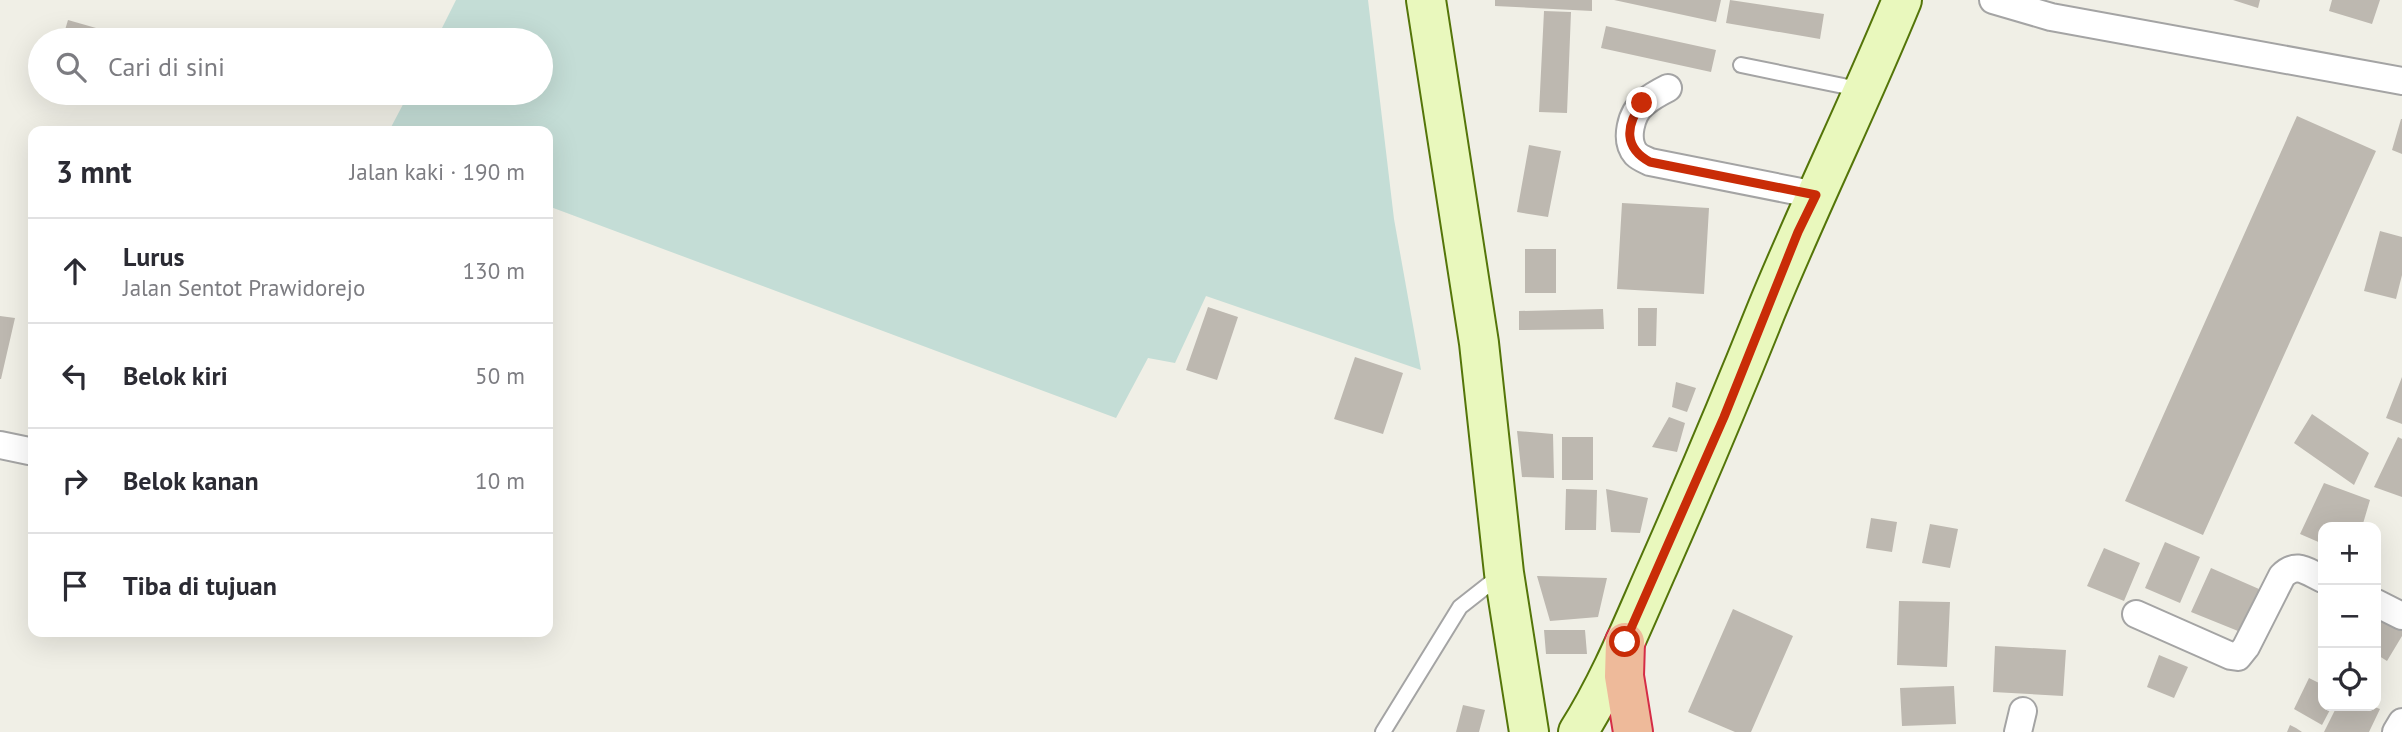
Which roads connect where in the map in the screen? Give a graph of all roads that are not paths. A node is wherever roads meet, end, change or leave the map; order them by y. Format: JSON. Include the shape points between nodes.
{"nodes":[{"id":1,"x":1426,"y":0,"type":"edge"},
{"id":2,"x":1902,"y":0,"type":"edge"},
{"id":3,"x":1993,"y":0,"type":"edge"},
{"id":4,"x":1741,"y":65,"type":"dead end"},
{"id":5,"x":2402,"y":81,"type":"edge"},
{"id":6,"x":1668,"y":88,"type":"dead end"},
{"id":7,"x":1865,"y":90,"type":"junction"},
{"id":8,"x":1816,"y":195,"type":"junction"},
{"id":9,"x":0,"y":445,"type":"edge"},
{"id":10,"x":28,"y":451,"type":"edge"},
{"id":11,"x":1499,"y":576,"type":"junction"},
{"id":12,"x":2318,"y":577,"type":"edge"},
{"id":13,"x":2381,"y":605,"type":"edge"},
{"id":14,"x":2136,"y":614,"type":"dead end"},
{"id":15,"x":2402,"y":615,"type":"edge"},
{"id":16,"x":1625,"y":642,"type":"junction"},
{"id":17,"x":2402,"y":722,"type":"edge"},
{"id":18,"x":1383,"y":732,"type":"edge"},
{"id":19,"x":1529,"y":732,"type":"edge"},
{"id":20,"x":1578,"y":732,"type":"edge"},
{"id":21,"x":1633,"y":732,"type":"edge"},
{"id":22,"x":2396,"y":732,"type":"edge"}],
"edges":[{"from":1,"to":11,"type":"main road","via":[[1479,343]]},
{"from":2,"to":7,"type":"main road"},
{"from":3,"to":5,"type":"street","via":[[2051,17]]},
{"from":4,"to":7,"type":"lane"},
{"from":6,"to":8,"type":"street","via":[[1642,103],[1634,115],[1631,145],[1637,155],[1650,162]]},
{"from":7,"to":8,"type":"main road"},
{"from":8,"to":16,"type":"main road"},
{"from":9,"to":10,"type":"street"},
{"from":11,"to":18,"type":"lane","via":[[1460,607]]},
{"from":11,"to":19,"type":"main road"},
{"from":12,"to":14,"type":"street","via":[[2289,569],[2236,657]]},
{"from":13,"to":15,"type":"street"},
{"from":16,"to":20,"type":"main road"},
{"from":16,"to":21,"type":"highway","via":[[1624,676]]},
{"from":17,"to":22,"type":"street"}]}
